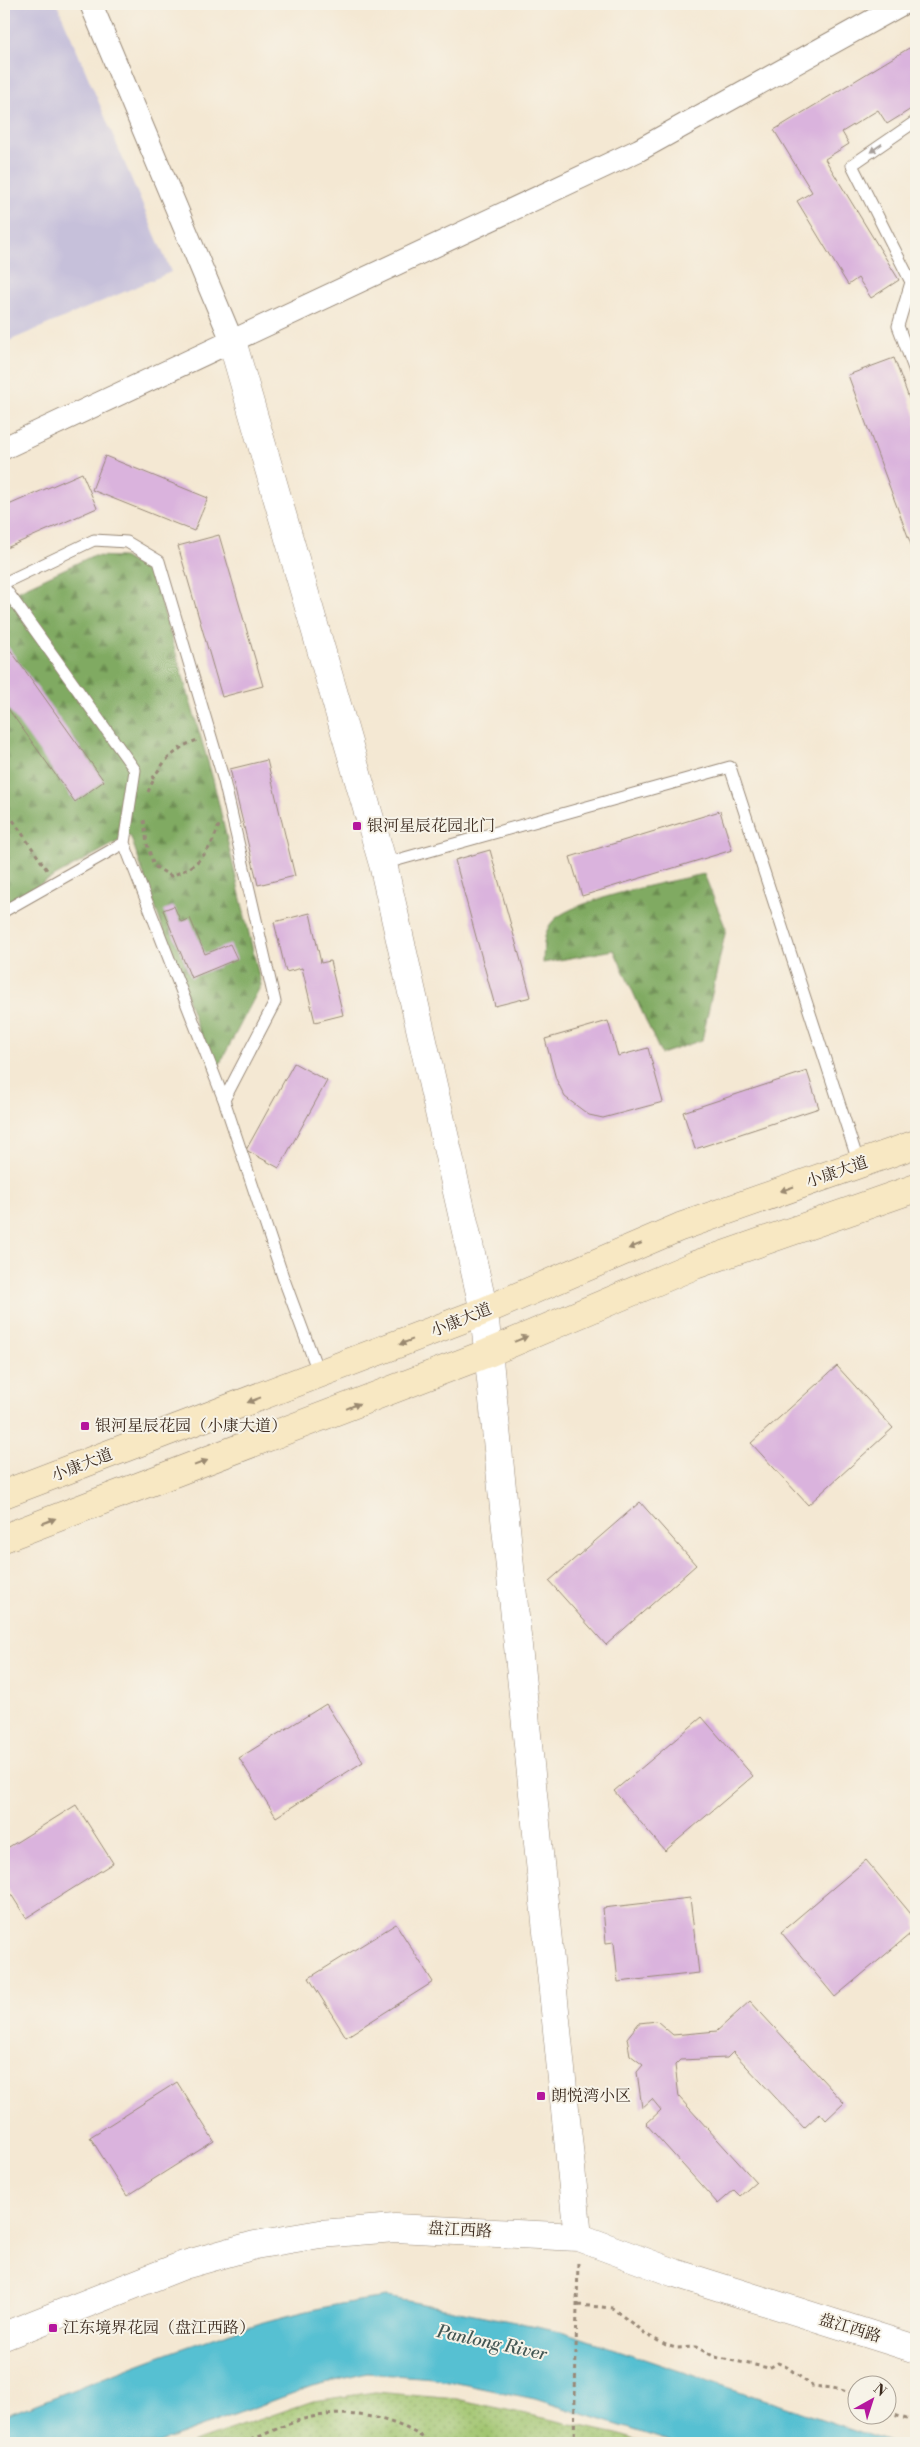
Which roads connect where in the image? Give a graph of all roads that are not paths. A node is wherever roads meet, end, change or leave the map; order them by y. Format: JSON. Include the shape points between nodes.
{"nodes":[{"id":1,"x":91,"y":4,"type":"edge"},
{"id":2,"x":902,"y":4,"type":"edge"},
{"id":3,"x":916,"y":121,"type":"edge"},
{"id":4,"x":232,"y":341,"type":"junction"},
{"id":5,"x":916,"y":374,"type":"edge"},
{"id":6,"x":4,"y":448,"type":"edge"},
{"id":7,"x":4,"y":583,"type":"edge"},
{"id":8,"x":4,"y":587,"type":"edge"},
{"id":9,"x":124,"y":843,"type":"junction"},
{"id":10,"x":383,"y":864,"type":"junction"},
{"id":11,"x":4,"y":911,"type":"edge"},
{"id":12,"x":224,"y":1100,"type":"junction"},
{"id":13,"x":916,"y":1144,"type":"edge"},
{"id":14,"x":859,"y":1164,"type":"junction"},
{"id":15,"x":916,"y":1188,"type":"edge"},
{"id":16,"x":484,"y":1312,"type":"junction"},
{"id":17,"x":488,"y":1353,"type":"junction"},
{"id":18,"x":319,"y":1375,"type":"junction"},
{"id":19,"x":4,"y":1494,"type":"edge"},
{"id":20,"x":4,"y":1538,"type":"edge"},
{"id":21,"x":578,"y":2237,"type":"junction"},
{"id":22,"x":4,"y":2336,"type":"edge"},
{"id":23,"x":916,"y":2349,"type":"edge"}],
"edges":[{"from":1,"to":4,"type":"street"},
{"from":2,"to":4,"type":"street","via":[[639,150]]},
{"from":3,"to":5,"type":"lane","one_way":true,"via":[[852,165],[911,282],[898,326]]},
{"from":4,"to":6,"type":"street"},
{"from":4,"to":10,"type":"street"},
{"from":7,"to":12,"type":"lane","via":[[94,540],[127,542],[158,561],[224,781],[275,1002]]},
{"from":8,"to":9,"type":"lane","via":[[135,770]]},
{"from":9,"to":11,"type":"lane"},
{"from":9,"to":12,"type":"lane"},
{"from":10,"to":14,"type":"lane","via":[[730,767]]},
{"from":10,"to":16,"type":"street"},
{"from":12,"to":18,"type":"lane"},
{"from":13,"to":14,"type":"main road","name":"小康大道"},
{"from":14,"to":16,"type":"main road","name":"小康大道","one_way":true,"via":[[680,1227]]},
{"from":17,"to":15,"type":"main road","one_way":true,"via":[[694,1265]]},
{"from":16,"to":17,"type":"street"},
{"from":16,"to":18,"type":"main road","name":"小康大道","one_way":true},
{"from":20,"to":17,"type":"main road","one_way":true},
{"from":17,"to":21,"type":"street"},
{"from":18,"to":19,"type":"main road","name":"小康大道","one_way":true},
{"from":21,"to":22,"type":"street","name":"盘江西路","via":[[395,2228],[320,2234],[273,2242],[184,2265]]},
{"from":21,"to":23,"type":"street","name":"盘江西路","via":[[675,2273]]}]}
